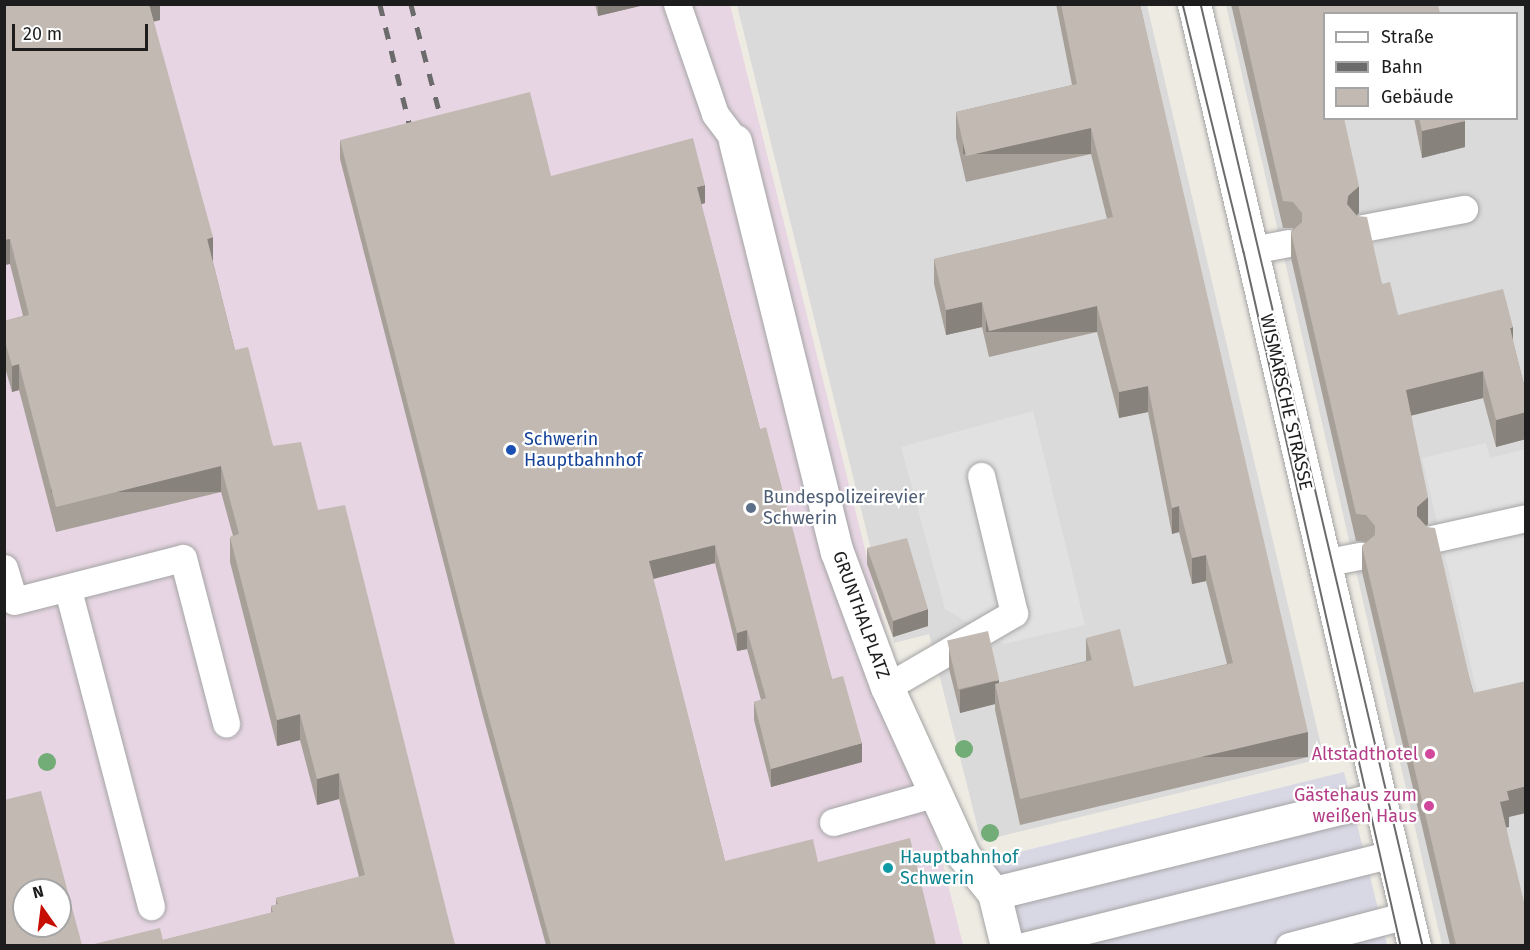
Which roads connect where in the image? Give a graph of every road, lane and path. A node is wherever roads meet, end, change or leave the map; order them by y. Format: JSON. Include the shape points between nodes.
{"nodes":[{"id":1,"x":677,"y":4,"type":"edge"},
{"id":2,"x":1194,"y":4,"type":"edge"},
{"id":3,"x":735,"y":141,"type":"joint"},
{"id":4,"x":1464,"y":208,"type":"dead end"},
{"id":5,"x":1363,"y":228,"type":"edge"},
{"id":6,"x":1287,"y":243,"type":"dead end"},
{"id":7,"x":1252,"y":250,"type":"junction"},
{"id":8,"x":981,"y":476,"type":"dead end"},
{"id":9,"x":1526,"y":519,"type":"edge"},
{"id":10,"x":1432,"y":539,"type":"edge"},
{"id":11,"x":1360,"y":555,"type":"dead end"},
{"id":12,"x":1323,"y":563,"type":"junction"},
{"id":13,"x":4,"y":568,"type":"edge"},
{"id":14,"x":68,"y":590,"type":"junction"},
{"id":15,"x":887,"y":687,"type":"junction"},
{"id":16,"x":226,"y":723,"type":"dead end"},
{"id":17,"x":937,"y":793,"type":"junction"},
{"id":18,"x":1378,"y":799,"type":"junction"},
{"id":19,"x":833,"y":822,"type":"dead end"},
{"id":20,"x":1392,"y":854,"type":"junction"},
{"id":21,"x":994,"y":893,"type":"junction"},
{"id":22,"x":151,"y":906,"type":"dead end"},
{"id":23,"x":1411,"y":930,"type":"edge"},
{"id":24,"x":1007,"y":945,"type":"edge"},
{"id":25,"x":1023,"y":945,"type":"edge"},
{"id":26,"x":1288,"y":945,"type":"edge"}],
"edges":[{"from":1,"to":3,"type":"lane","via":[[715,114]]},
{"from":2,"to":7,"type":"street","name":"WISMARSCHE STRASSE"},
{"from":3,"to":15,"type":"street","name":"GRUNTHALPLATZ","via":[[837,552]]},
{"from":4,"to":5,"type":"lane"},
{"from":6,"to":7,"type":"lane"},
{"from":7,"to":12,"type":"street","name":"WISMARSCHE STRASSE"},
{"from":8,"to":15,"type":"lane","via":[[1014,613]]},
{"from":9,"to":10,"type":"lane"},
{"from":11,"to":12,"type":"lane"},
{"from":12,"to":18,"type":"street","name":"WISMARSCHE STRASSE"},
{"from":13,"to":14,"type":"lane","via":[[14,601]]},
{"from":14,"to":16,"type":"lane","via":[[183,558]]},
{"from":14,"to":22,"type":"lane"},
{"from":15,"to":17,"type":"street","name":"GRUNTHALPLATZ"},
{"from":17,"to":19,"type":"lane"},
{"from":17,"to":21,"type":"street","name":"GRUNTHALPLATZ","via":[[964,855]]},
{"from":18,"to":20,"type":"street"},
{"from":18,"to":21,"type":"street"},
{"from":20,"to":23,"type":"street"},
{"from":20,"to":25,"type":"lane"},
{"from":21,"to":24,"type":"street","name":"GRUNTHALPLATZ"},
{"from":23,"to":26,"type":"lane"}]}
